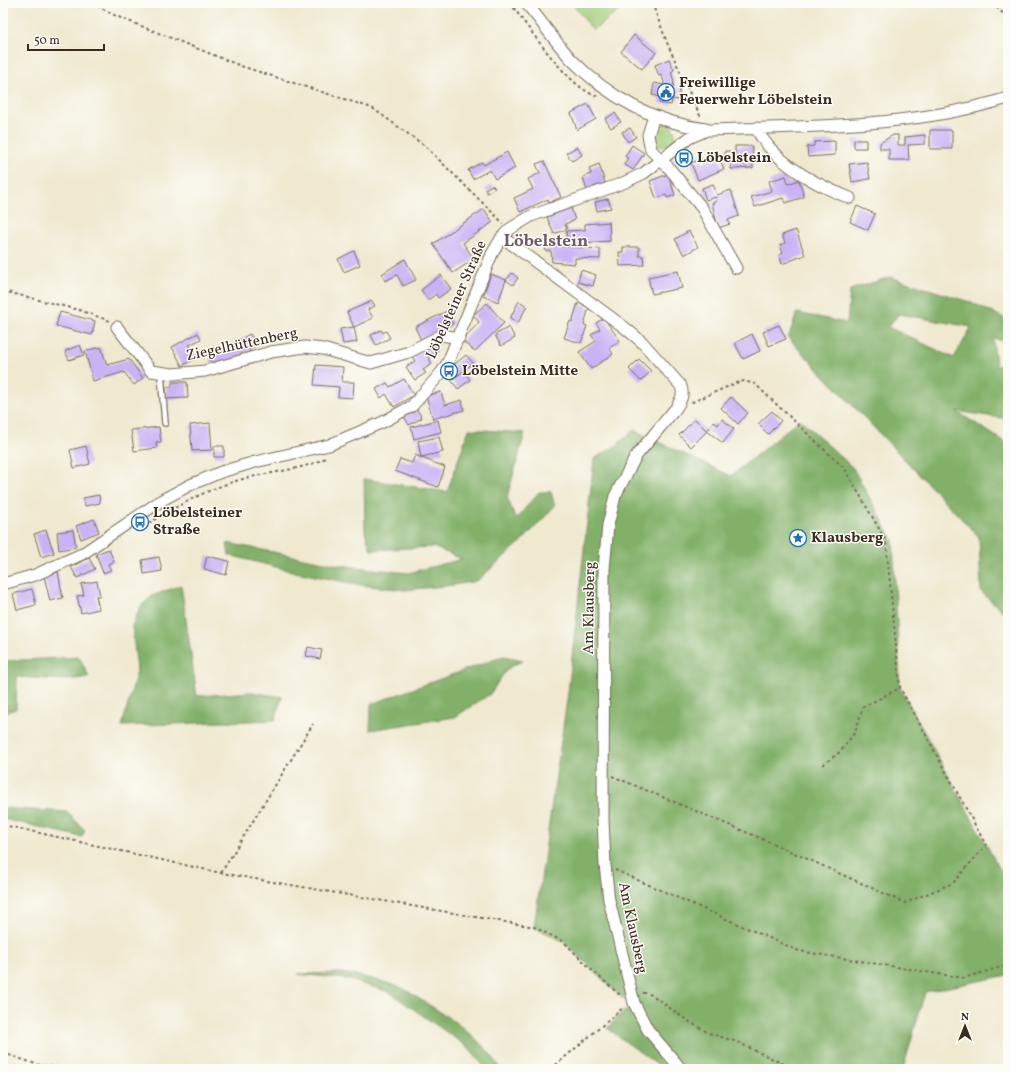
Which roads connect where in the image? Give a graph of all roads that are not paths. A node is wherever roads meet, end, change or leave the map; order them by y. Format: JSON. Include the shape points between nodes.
{"nodes":[{"id":1,"x":526,"y":3,"type":"edge"},
{"id":2,"x":1008,"y":98,"type":"edge"},
{"id":3,"x":654,"y":116,"type":"junction"},
{"id":4,"x":756,"y":128,"type":"junction"},
{"id":5,"x":706,"y":130,"type":"junction"},
{"id":6,"x":661,"y":160,"type":"junction"},
{"id":7,"x":850,"y":198,"type":"dead end"},
{"id":8,"x":506,"y":233,"type":"junction"},
{"id":9,"x":736,"y":268,"type":"dead end"},
{"id":10,"x":117,"y":326,"type":"road end"},
{"id":11,"x":459,"y":338,"type":"junction"},
{"id":12,"x":161,"y":374,"type":"junction"},
{"id":13,"x":165,"y":423,"type":"dead end"},
{"id":14,"x":3,"y":584,"type":"edge"},
{"id":15,"x":681,"y":1069,"type":"edge"}],
"edges":[{"from":1,"to":3,"type":"street","via":[[572,60],[598,84],[618,98]]},
{"from":2,"to":4,"type":"street","name":"Löbelsteiner Straße","via":[[920,118],[876,123]]},
{"from":3,"to":5,"type":"street","via":[[687,127]]},
{"from":3,"to":6,"type":"street","via":[[647,139],[651,150]]},
{"from":4,"to":5,"type":"street","name":"Löbelsteiner Straße"},
{"from":4,"to":7,"type":"street","via":[[768,146],[795,169],[822,187]]},
{"from":5,"to":6,"type":"street","name":"Löbelsteiner Straße","via":[[689,138]]},
{"from":6,"to":8,"type":"street","name":"Löbelsteiner Straße","via":[[644,173],[623,183],[531,216]]},
{"from":6,"to":9,"type":"street","via":[[702,208]]},
{"from":8,"to":11,"type":"street","name":"Löbelsteiner Straße","via":[[492,254]]},
{"from":8,"to":15,"type":"street","name":"Am Klausberg","via":[[642,342],[681,386],[682,396],[676,408],[636,456],[615,496],[608,525],[604,569],[603,820],[610,900],[634,1003],[648,1030]]},
{"from":10,"to":12,"type":"street","via":[[151,371]]},
{"from":11,"to":12,"type":"street","name":"Ziegelhüttenberg","via":[[442,335],[409,352],[371,364],[305,346],[271,352],[205,371]]},
{"from":11,"to":14,"type":"street","name":"Löbelsteiner Straße","via":[[441,373],[412,406],[329,444],[221,472],[190,485],[162,500],[82,554],[34,575]]},
{"from":12,"to":13,"type":"lane"}]}
